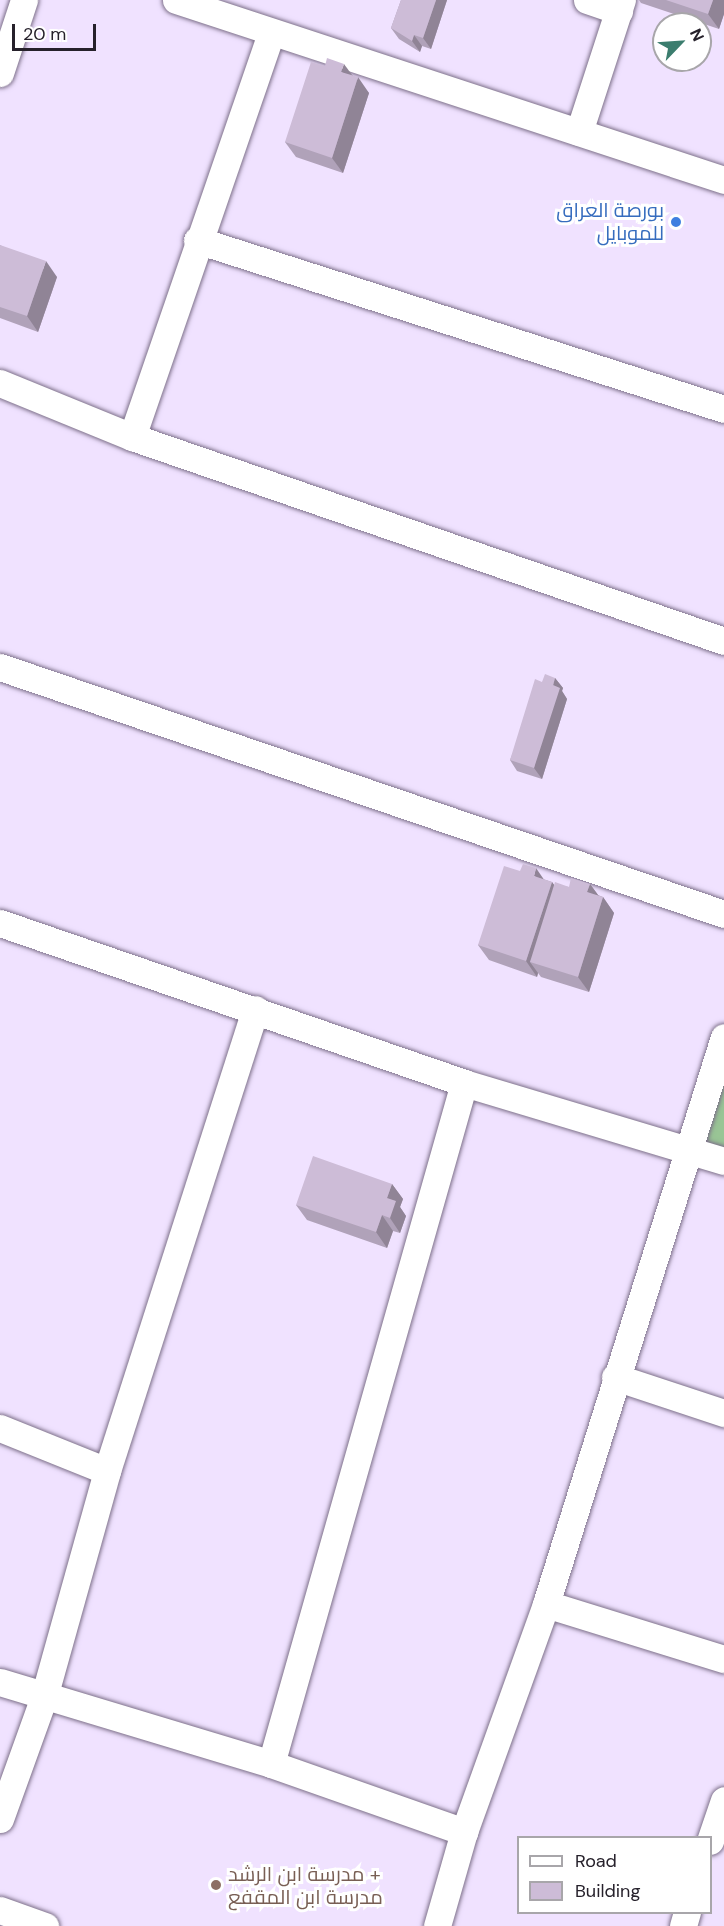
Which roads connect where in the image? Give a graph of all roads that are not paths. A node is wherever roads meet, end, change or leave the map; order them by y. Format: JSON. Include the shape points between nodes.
{"nodes":[{"id":1,"x":24,"y":0,"type":"edge"},
{"id":2,"x":176,"y":0,"type":"edge"},
{"id":3,"x":587,"y":0,"type":"edge"},
{"id":4,"x":620,"y":5,"type":"edge"},
{"id":5,"x":271,"y":34,"type":"junction"},
{"id":6,"x":0,"y":73,"type":"edge"},
{"id":7,"x":579,"y":132,"type":"junction"},
{"id":8,"x":724,"y":180,"type":"edge"},
{"id":9,"x":197,"y":240,"type":"junction"},
{"id":10,"x":0,"y":383,"type":"edge"},
{"id":11,"x":724,"y":409,"type":"edge"},
{"id":12,"x":132,"y":437,"type":"junction"},
{"id":13,"x":724,"y":641,"type":"edge"},
{"id":14,"x":0,"y":667,"type":"edge"},
{"id":15,"x":724,"y":914,"type":"edge"},
{"id":16,"x":0,"y":922,"type":"edge"},
{"id":17,"x":255,"y":1009,"type":"junction"},
{"id":18,"x":724,"y":1037,"type":"edge"},
{"id":19,"x":464,"y":1083,"type":"junction"},
{"id":20,"x":688,"y":1149,"type":"junction"},
{"id":21,"x":724,"y":1161,"type":"edge"},
{"id":22,"x":615,"y":1377,"type":"junction"},
{"id":23,"x":724,"y":1413,"type":"edge"},
{"id":24,"x":0,"y":1428,"type":"edge"},
{"id":25,"x":107,"y":1471,"type":"junction"},
{"id":26,"x":546,"y":1604,"type":"junction"},
{"id":27,"x":724,"y":1659,"type":"edge"},
{"id":28,"x":0,"y":1682,"type":"edge"},
{"id":29,"x":44,"y":1697,"type":"junction"},
{"id":30,"x":271,"y":1764,"type":"junction"},
{"id":31,"x":724,"y":1800,"type":"edge"},
{"id":32,"x":0,"y":1819,"type":"edge"},
{"id":33,"x":464,"y":1832,"type":"junction"},
{"id":34,"x":712,"y":1838,"type":"edge"},
{"id":35,"x":0,"y":1910,"type":"edge"},
{"id":36,"x":45,"y":1926,"type":"edge"},
{"id":37,"x":437,"y":1926,"type":"edge"}],
"edges":[{"from":1,"to":6,"type":"street"},
{"from":2,"to":5,"type":"street"},
{"from":3,"to":4,"type":"street"},
{"from":4,"to":7,"type":"street"},
{"from":5,"to":7,"type":"street"},
{"from":5,"to":9,"type":"street"},
{"from":7,"to":8,"type":"street"},
{"from":9,"to":11,"type":"street"},
{"from":9,"to":12,"type":"street"},
{"from":10,"to":12,"type":"street"},
{"from":12,"to":13,"type":"street"},
{"from":14,"to":15,"type":"street"},
{"from":16,"to":17,"type":"street"},
{"from":17,"to":19,"type":"street"},
{"from":17,"to":25,"type":"street"},
{"from":18,"to":20,"type":"street"},
{"from":19,"to":20,"type":"street"},
{"from":19,"to":30,"type":"street"},
{"from":20,"to":21,"type":"street"},
{"from":20,"to":22,"type":"street"},
{"from":22,"to":23,"type":"street"},
{"from":22,"to":26,"type":"street"},
{"from":24,"to":25,"type":"street"},
{"from":25,"to":29,"type":"street"},
{"from":26,"to":27,"type":"street"},
{"from":26,"to":33,"type":"street"},
{"from":28,"to":29,"type":"street"},
{"from":29,"to":30,"type":"street"},
{"from":29,"to":32,"type":"street"},
{"from":30,"to":33,"type":"street"},
{"from":31,"to":34,"type":"street"},
{"from":33,"to":37,"type":"street"},
{"from":35,"to":36,"type":"street"}]}
